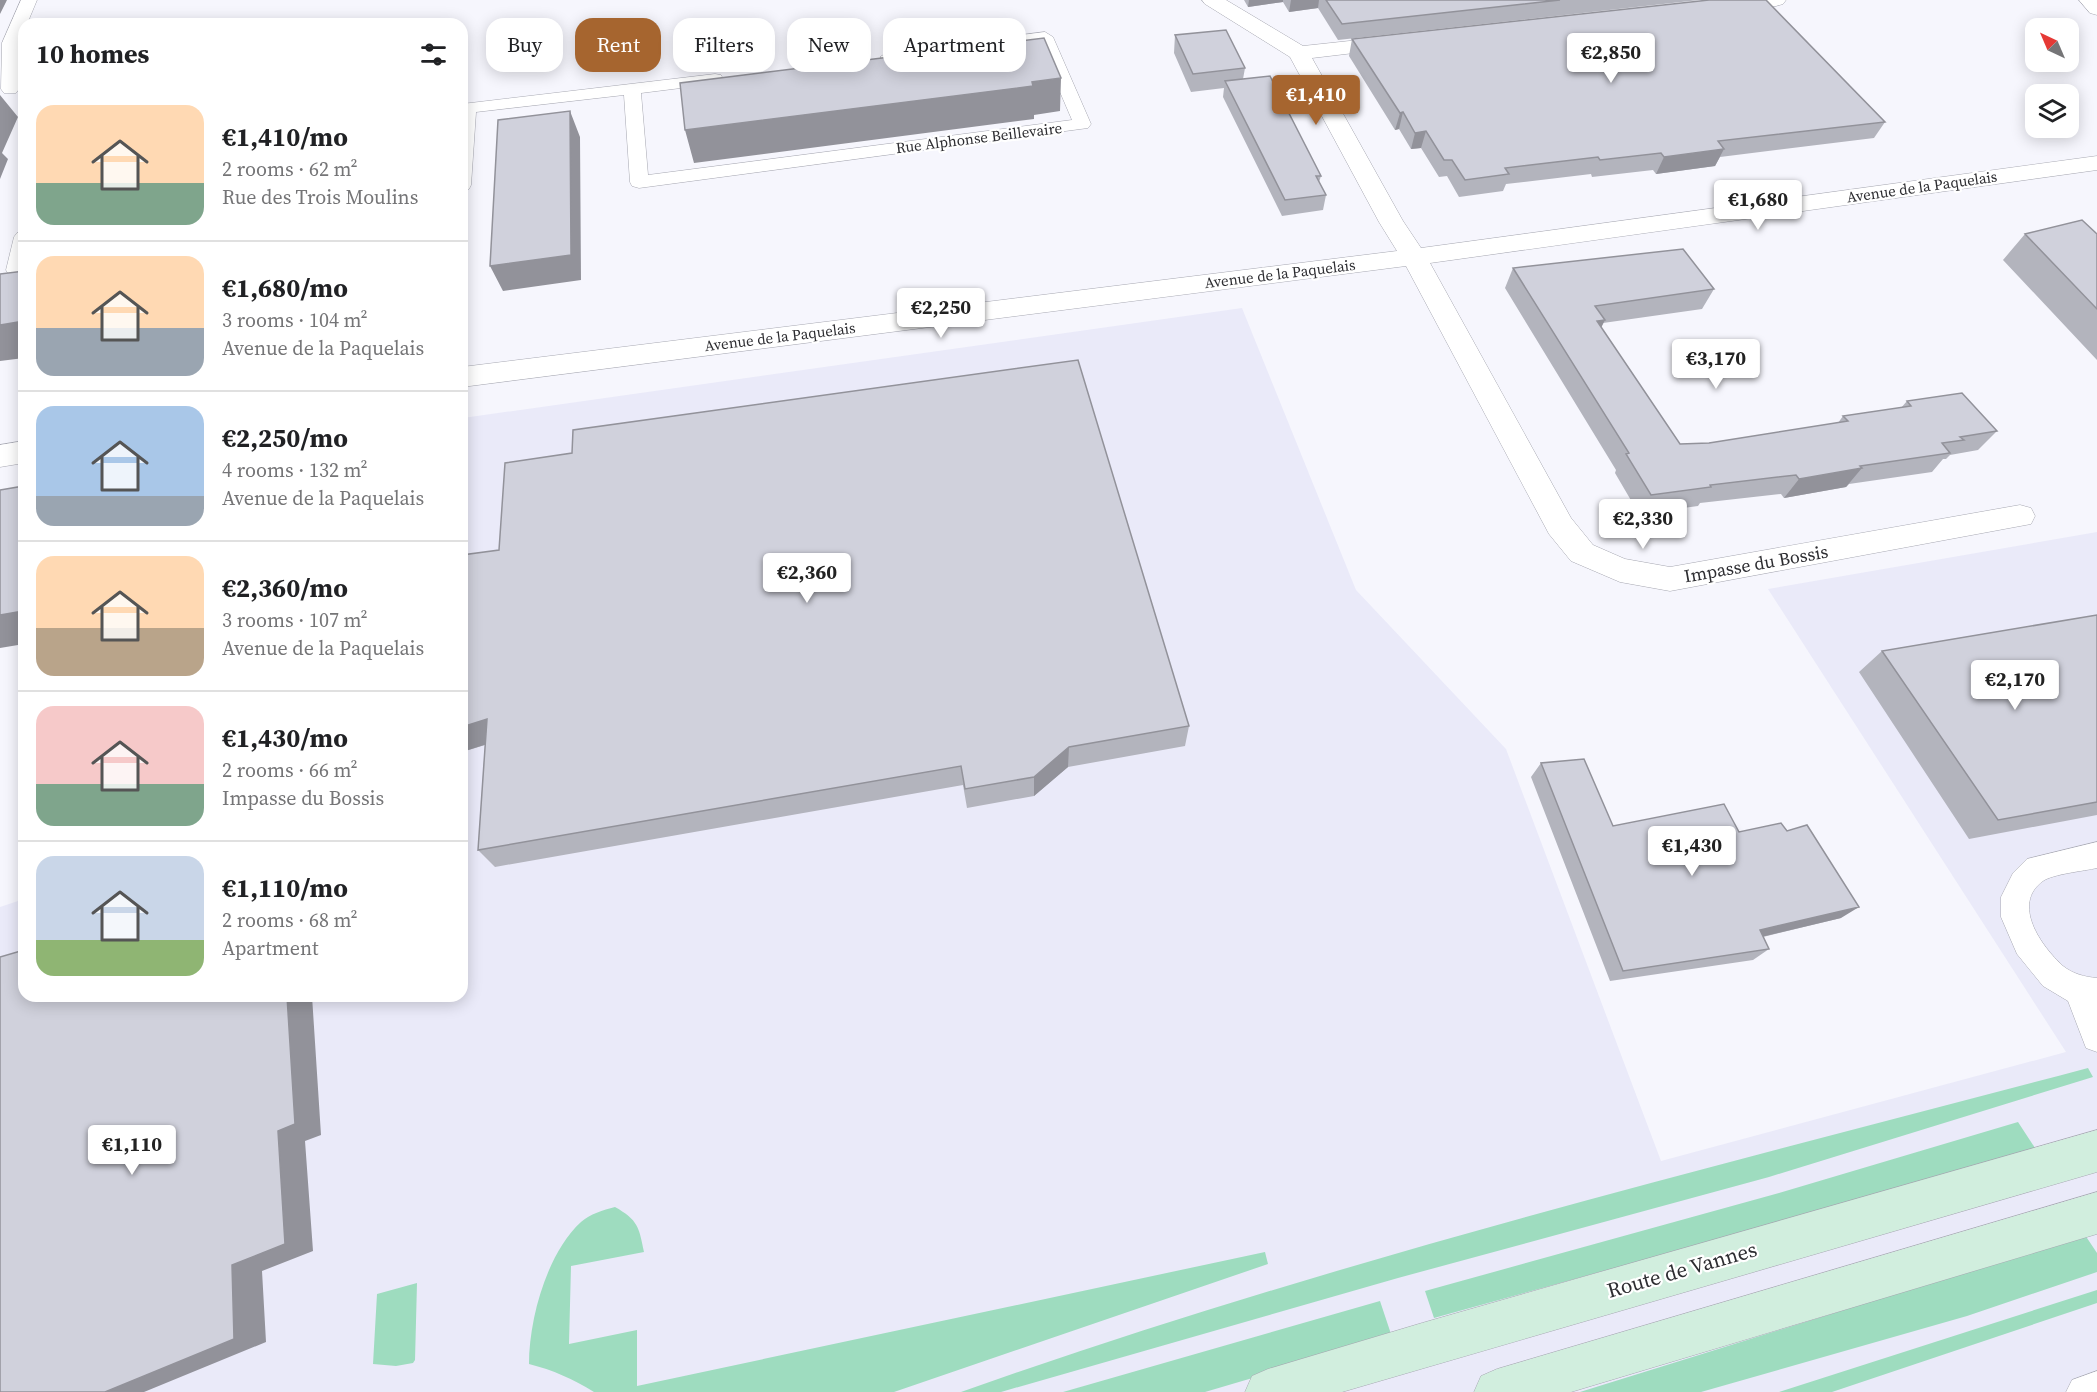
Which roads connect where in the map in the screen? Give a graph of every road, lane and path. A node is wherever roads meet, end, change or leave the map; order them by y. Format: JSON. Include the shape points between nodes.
{"nodes":[{"id":1,"x":29,"y":0,"type":"edge"},
{"id":2,"x":1212,"y":0,"type":"edge"},
{"id":3,"x":1776,"y":0,"type":"edge"},
{"id":4,"x":2089,"y":0,"type":"edge"},
{"id":5,"x":1698,"y":9,"type":"edge"},
{"id":6,"x":2097,"y":9,"type":"edge"},
{"id":7,"x":21,"y":18,"type":"edge"},
{"id":8,"x":18,"y":25,"type":"edge"},
{"id":9,"x":1417,"y":40,"type":"edge"},
{"id":10,"x":1299,"y":52,"type":"junction"},
{"id":11,"x":871,"y":60,"type":"edge"},
{"id":12,"x":726,"y":78,"type":"edge"},
{"id":13,"x":10,"y":89,"type":"dead end"},
{"id":14,"x":632,"y":90,"type":"junction"},
{"id":15,"x":468,"y":108,"type":"edge"},
{"id":16,"x":2097,"y":163,"type":"edge"},
{"id":17,"x":18,"y":254,"type":"edge"},
{"id":18,"x":1414,"y":257,"type":"junction"},
{"id":19,"x":18,"y":272,"type":"edge"},
{"id":20,"x":468,"y":376,"type":"edge"},
{"id":21,"x":18,"y":453,"type":"edge"},
{"id":22,"x":0,"y":456,"type":"edge"},
{"id":23,"x":2020,"y":516,"type":"dead end"},
{"id":24,"x":2097,"y":855,"type":"edge"},
{"id":25,"x":2088,"y":992,"type":"edge"},
{"id":26,"x":2097,"y":1037,"type":"edge"},
{"id":27,"x":2097,"y":1151,"type":"edge"},
{"id":28,"x":2097,"y":1213,"type":"edge"},
{"id":29,"x":2097,"y":1389,"type":"edge"},
{"id":30,"x":1268,"y":1392,"type":"edge"},
{"id":31,"x":1497,"y":1392,"type":"edge"},
{"id":32,"x":2084,"y":1392,"type":"edge"}],
"edges":[{"from":1,"to":7,"type":"lane"},
{"from":2,"to":10,"type":"street"},
{"from":3,"to":5,"type":"street"},
{"from":4,"to":6,"type":"street"},
{"from":8,"to":13,"type":"lane","via":[[10,43]]},
{"from":9,"to":10,"type":"street"},
{"from":10,"to":18,"type":"street","name":"Impasse du Bossis","via":[[1390,222]]},
{"from":11,"to":14,"type":"lane","name":"Rue Alphonse Beillevaire","via":[[1045,37],[1082,124],[639,182]]},
{"from":12,"to":14,"type":"lane"},
{"from":14,"to":15,"type":"lane"},
{"from":16,"to":18,"type":"street","name":"Avenue de la Paquelais"},
{"from":17,"to":19,"type":"lane"},
{"from":18,"to":20,"type":"street","name":"Avenue de la Paquelais"},
{"from":18,"to":23,"type":"street","name":"Impasse du Bossis","via":[[1560,526],[1582,553],[1620,570],[1670,579]]},
{"from":21,"to":22,"type":"street"},
{"from":24,"to":25,"type":"lane","via":[[2037,868],[2015,897],[2015,916],[2027,944],[2054,976]]},
{"from":25,"to":26,"type":"lane"},
{"from":27,"to":30,"type":"main road","name":"Route de Vannes"},
{"from":28,"to":31,"type":"main road"},
{"from":29,"to":32,"type":"lane"}]}
